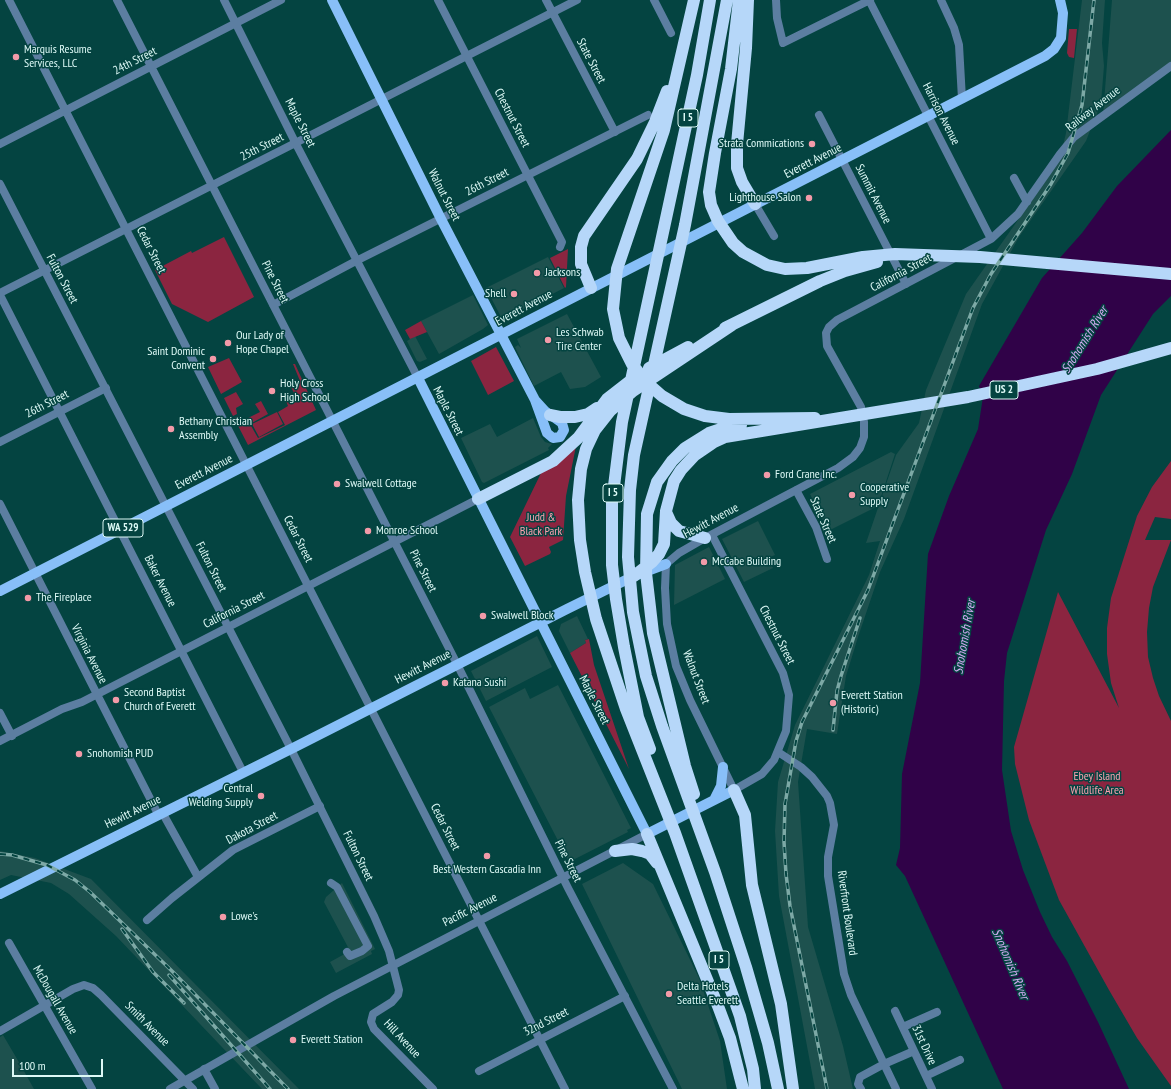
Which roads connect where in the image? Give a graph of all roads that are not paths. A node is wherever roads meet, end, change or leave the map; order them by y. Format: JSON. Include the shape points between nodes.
{"nodes":[{"id":1,"x":9,"y":0,"type":"edge"},
{"id":2,"x":117,"y":0,"type":"edge"},
{"id":3,"x":224,"y":0,"type":"edge"},
{"id":4,"x":281,"y":0,"type":"edge"},
{"id":5,"x":332,"y":0,"type":"edge"},
{"id":6,"x":438,"y":0,"type":"edge"},
{"id":7,"x":546,"y":0,"type":"edge"},
{"id":8,"x":577,"y":0,"type":"edge"},
{"id":9,"x":654,"y":0,"type":"edge"},
{"id":10,"x":694,"y":0,"type":"edge"},
{"id":11,"x":710,"y":0,"type":"edge"},
{"id":12,"x":727,"y":0,"type":"edge"},
{"id":13,"x":739,"y":0,"type":"edge"},
{"id":14,"x":748,"y":0,"type":"edge"},
{"id":15,"x":776,"y":0,"type":"edge"},
{"id":16,"x":869,"y":0,"type":"edge"},
{"id":17,"x":940,"y":0,"type":"edge"},
{"id":18,"x":1060,"y":0,"type":"edge"},
{"id":19,"x":552,"y":12,"type":"junction"},
{"id":20,"x":236,"y":23,"type":"junction"},
{"id":21,"x":687,"y":31,"type":"junction"},
{"id":22,"x":671,"y":33,"type":"dead end"},
{"id":23,"x":466,"y":56,"type":"junction"},
{"id":24,"x":151,"y":66,"type":"junction"},
{"id":25,"x":1171,"y":66,"type":"edge"},
{"id":26,"x":962,"y":99,"type":"junction"},
{"id":27,"x":381,"y":100,"type":"junction"},
{"id":28,"x":66,"y":110,"type":"junction"},
{"id":29,"x":819,"y":114,"type":"dead end"},
{"id":30,"x":648,"y":115,"type":"dead end"},
{"id":31,"x":929,"y":116,"type":"junction"},
{"id":32,"x":615,"y":132,"type":"junction"},
{"id":33,"x":0,"y":144,"type":"edge"},
{"id":34,"x":296,"y":144,"type":"junction"},
{"id":35,"x":843,"y":160,"type":"junction"},
{"id":36,"x":527,"y":175,"type":"junction"},
{"id":37,"x":1014,"y":178,"type":"dead end"},
{"id":38,"x":0,"y":184,"type":"edge"},
{"id":39,"x":212,"y":186,"type":"junction"},
{"id":40,"x":1027,"y":202,"type":"junction"},
{"id":41,"x":755,"y":204,"type":"junction"},
{"id":42,"x":441,"y":219,"type":"junction"},
{"id":43,"x":127,"y":229,"type":"junction"},
{"id":44,"x":774,"y":236,"type":"dead end"},
{"id":45,"x":991,"y":239,"type":"junction"},
{"id":46,"x":560,"y":247,"type":"dead end"},
{"id":47,"x":356,"y":261,"type":"junction"},
{"id":48,"x":864,"y":261,"type":"junction"},
{"id":49,"x":44,"y":271,"type":"junction"},
{"id":50,"x":1171,"y":274,"type":"edge"},
{"id":51,"x":906,"y":284,"type":"junction"},
{"id":52,"x":591,"y":288,"type":"junction"},
{"id":53,"x":0,"y":294,"type":"edge"},
{"id":54,"x":273,"y":305,"type":"junction"},
{"id":55,"x":501,"y":334,"type":"junction"},
{"id":56,"x":1171,"y":348,"type":"edge"},
{"id":57,"x":418,"y":378,"type":"junction"},
{"id":58,"x":630,"y":387,"type":"junction"},
{"id":59,"x":106,"y":388,"type":"junction"},
{"id":60,"x":535,"y":400,"type":"junction"},
{"id":61,"x":600,"y":406,"type":"junction"},
{"id":62,"x":60,"y":411,"type":"junction"},
{"id":63,"x":550,"y":415,"type":"junction"},
{"id":64,"x":834,"y":418,"type":"junction"},
{"id":65,"x":332,"y":422,"type":"junction"},
{"id":66,"x":0,"y":442,"type":"edge"},
{"id":67,"x":853,"y":457,"type":"joint"},
{"id":68,"x":246,"y":465,"type":"junction"},
{"id":69,"x":796,"y":490,"type":"junction"},
{"id":70,"x":478,"y":499,"type":"junction"},
{"id":71,"x":0,"y":504,"type":"edge"},
{"id":72,"x":166,"y":506,"type":"junction"},
{"id":73,"x":666,"y":511,"type":"junction"},
{"id":74,"x":120,"y":530,"type":"junction"},
{"id":75,"x":709,"y":536,"type":"junction"},
{"id":76,"x":394,"y":542,"type":"junction"},
{"id":77,"x":827,"y":559,"type":"dead end"},
{"id":78,"x":666,"y":564,"type":"junction"},
{"id":79,"x":35,"y":573,"type":"junction"},
{"id":80,"x":634,"y":576,"type":"junction"},
{"id":81,"x":309,"y":586,"type":"junction"},
{"id":82,"x":0,"y":591,"type":"edge"},
{"id":83,"x":540,"y":622,"type":"junction"},
{"id":84,"x":227,"y":627,"type":"junction"},
{"id":85,"x":181,"y":650,"type":"junction"},
{"id":86,"x":457,"y":664,"type":"junction"},
{"id":87,"x":96,"y":694,"type":"junction"},
{"id":88,"x":371,"y":709,"type":"junction"},
{"id":89,"x":0,"y":713,"type":"edge"},
{"id":90,"x":12,"y":736,"type":"junction"},
{"id":91,"x":0,"y":741,"type":"edge"},
{"id":92,"x":291,"y":749,"type":"junction"},
{"id":93,"x":778,"y":752,"type":"junction"},
{"id":94,"x":722,"y":767,"type":"junction"},
{"id":95,"x":244,"y":772,"type":"junction"},
{"id":96,"x":734,"y":790,"type":"junction"},
{"id":97,"x":690,"y":795,"type":"junction"},
{"id":98,"x":714,"y":800,"type":"junction"},
{"id":99,"x":320,"y":806,"type":"junction"},
{"id":100,"x":667,"y":806,"type":"junction"},
{"id":101,"x":160,"y":813,"type":"junction"},
{"id":102,"x":647,"y":834,"type":"junction"},
{"id":103,"x":615,"y":851,"type":"junction"},
{"id":104,"x":662,"y":869,"type":"junction"},
{"id":105,"x":198,"y":877,"type":"junction"},
{"id":106,"x":562,"y":878,"type":"junction"},
{"id":107,"x":331,"y":883,"type":"dead end"},
{"id":108,"x":0,"y":894,"type":"edge"},
{"id":109,"x":147,"y":920,"type":"dead end"},
{"id":110,"x":479,"y":920,"type":"junction"},
{"id":111,"x":9,"y":943,"type":"dead end"},
{"id":112,"x":347,"y":952,"type":"dead end"},
{"id":113,"x":393,"y":965,"type":"junction"},
{"id":114,"x":625,"y":996,"type":"junction"},
{"id":115,"x":44,"y":1006,"type":"junction"},
{"id":116,"x":895,"y":1011,"type":"dead end"},
{"id":117,"x":936,"y":1012,"type":"dead end"},
{"id":118,"x":903,"y":1028,"type":"junction"},
{"id":119,"x":0,"y":1031,"type":"edge"},
{"id":120,"x":539,"y":1038,"type":"junction"},
{"id":121,"x":914,"y":1051,"type":"junction"},
{"id":122,"x":960,"y":1060,"type":"dead end"},
{"id":123,"x":884,"y":1064,"type":"junction"},
{"id":124,"x":204,"y":1069,"type":"junction"},
{"id":125,"x":478,"y":1071,"type":"dead end"},
{"id":126,"x":926,"y":1076,"type":"junction"},
{"id":127,"x":192,"y":1087,"type":"edge"},
{"id":128,"x":92,"y":1089,"type":"edge"},
{"id":129,"x":170,"y":1089,"type":"edge"},
{"id":130,"x":211,"y":1089,"type":"edge"},
{"id":131,"x":215,"y":1089,"type":"edge"},
{"id":132,"x":218,"y":1089,"type":"edge"},
{"id":133,"x":433,"y":1089,"type":"edge"},
{"id":134,"x":565,"y":1089,"type":"edge"},
{"id":135,"x":673,"y":1089,"type":"edge"},
{"id":136,"x":743,"y":1089,"type":"edge"},
{"id":137,"x":755,"y":1089,"type":"edge"},
{"id":138,"x":778,"y":1089,"type":"edge"},
{"id":139,"x":793,"y":1089,"type":"edge"},
{"id":140,"x":861,"y":1089,"type":"edge"},
{"id":141,"x":896,"y":1089,"type":"edge"},
{"id":142,"x":932,"y":1089,"type":"edge"}],
"edges":[{"from":1,"to":28,"type":"street","name":"Cedar Street"},
{"from":2,"to":24,"type":"street","name":"Pine Street"},
{"from":3,"to":20,"type":"street","name":"Maple Street"},
{"from":4,"to":20,"type":"street","name":"24th Street"},
{"from":5,"to":27,"type":"main road","name":"Walnut Street"},
{"from":6,"to":23,"type":"street","name":"Chestnut Street"},
{"from":7,"to":19,"type":"street","name":"State Street"},
{"from":8,"to":19,"type":"street","name":"25th Street"},
{"from":9,"to":22,"type":"street"},
{"from":10,"to":21,"type":"highway"},
{"from":11,"to":100,"type":"highway","number":"I 5","via":[[698,75],[622,422],[612,502],[612,565],[624,647],[638,717]]},
{"from":12,"to":97,"type":"highway","number":"I 5","via":[[685,225],[634,455],[630,490],[628,557],[639,646],[646,676]]},
{"from":13,"to":48,"type":"highway","via":[[731,70],[710,186],[711,205],[718,221],[733,243],[767,265],[785,269]]},
{"from":14,"to":41,"type":"highway","via":[[737,161],[742,182]]},
{"from":15,"to":16,"type":"street","via":[[783,43]]},
{"from":16,"to":31,"type":"street","name":"Harrison Avenue"},
{"from":17,"to":26,"type":"street","via":[[954,28],[959,45]]},
{"from":18,"to":26,"type":"main road","name":"Everett Avenue","via":[[1063,28],[1058,45],[1045,56]]},
{"from":19,"to":23,"type":"street","name":"25th Street"},
{"from":19,"to":32,"type":"street","name":"State Street"},
{"from":20,"to":24,"type":"street","name":"24th Street"},
{"from":20,"to":34,"type":"street","name":"Maple Street"},
{"from":21,"to":52,"type":"highway","via":[[662,105],[643,147],[625,178],[584,236],[581,259]]},
{"from":21,"to":64,"type":"highway","via":[[660,142],[617,269],[613,309],[619,338],[632,364],[646,382],[668,400],[696,413],[735,420]]},
{"from":23,"to":27,"type":"street","name":"25th Street"},
{"from":23,"to":36,"type":"street","name":"Chestnut Street"},
{"from":24,"to":28,"type":"street","name":"24th Street"},
{"from":24,"to":39,"type":"street","name":"Pine Street"},
{"from":25,"to":40,"type":"street","name":"Railway Avenue","via":[[1074,137]]},
{"from":26,"to":31,"type":"main road","name":"Everett Avenue"},
{"from":27,"to":34,"type":"street","name":"25th Street"},
{"from":27,"to":42,"type":"main road","name":"Walnut Street"},
{"from":28,"to":33,"type":"street","name":"24th Street"},
{"from":28,"to":43,"type":"street","name":"Cedar Street"},
{"from":29,"to":35,"type":"street","name":"Summit Avenue"},
{"from":30,"to":32,"type":"street","name":"26th Street"},
{"from":31,"to":35,"type":"main road","name":"Everett Avenue"},
{"from":31,"to":45,"type":"street","name":"Harrison Avenue"},
{"from":32,"to":36,"type":"street","name":"26th Street"},
{"from":34,"to":39,"type":"street","name":"25th Street"},
{"from":34,"to":47,"type":"street","name":"Maple Street"},
{"from":35,"to":41,"type":"main road","name":"Everett Avenue"},
{"from":35,"to":51,"type":"street","name":"Summit Avenue"},
{"from":36,"to":42,"type":"street","name":"26th Street"},
{"from":36,"to":46,"type":"street","name":"Chestnut Street","via":[[562,242]]},
{"from":37,"to":40,"type":"street"},
{"from":38,"to":49,"type":"street","name":"Fulton Street"},
{"from":39,"to":43,"type":"street","name":"25th Street"},
{"from":39,"to":54,"type":"street","name":"Pine Street"},
{"from":40,"to":45,"type":"street","name":"Railway Avenue"},
{"from":41,"to":44,"type":"street"},
{"from":41,"to":52,"type":"main road","name":"Everett Avenue"},
{"from":42,"to":47,"type":"street","name":"26th Street"},
{"from":42,"to":55,"type":"main road","name":"Walnut Street"},
{"from":43,"to":49,"type":"street","name":"25th Street"},
{"from":43,"to":68,"type":"street","name":"Cedar Street"},
{"from":45,"to":51,"type":"street","name":"California Street"},
{"from":47,"to":54,"type":"street","name":"26th Street"},
{"from":47,"to":57,"type":"street","name":"Maple Street"},
{"from":48,"to":50,"type":"highway","via":[[918,255],[980,257]]},
{"from":48,"to":58,"type":"highway","via":[[732,324]]},
{"from":49,"to":53,"type":"street","name":"25th Street"},
{"from":49,"to":59,"type":"street","name":"Fulton Street"},
{"from":51,"to":67,"type":"street","name":"California Street","via":[[837,320],[826,333],[827,346],[861,407],[864,437]]},
{"from":52,"to":55,"type":"main road","name":"Everett Avenue"},
{"from":53,"to":62,"type":"street","name":"Baker Avenue"},
{"from":54,"to":65,"type":"street","name":"Pine Street"},
{"from":55,"to":57,"type":"main road","name":"Everett Avenue"},
{"from":55,"to":60,"type":"main road","name":"Walnut Street"},
{"from":56,"to":64,"type":"highway","number":"US 2","via":[[1052,380],[928,404]]},
{"from":57,"to":65,"type":"main road","name":"Everett Avenue","number":"WA 529"},
{"from":57,"to":70,"type":"main road","name":"Maple Street"},
{"from":58,"to":61,"type":"highway"},
{"from":58,"to":100,"type":"highway","via":[[602,421],[586,450],[578,500],[580,540],[596,619],[640,746]]},
{"from":59,"to":62,"type":"street","name":"26th Street"},
{"from":59,"to":72,"type":"street","name":"Fulton Street"},
{"from":60,"to":63,"type":"main road","name":"Walnut Street"},
{"from":60,"to":63,"type":"main road","name":"Walnut Street","via":[[547,433],[552,438],[560,437],[564,426]]},
{"from":61,"to":63,"type":"highway","via":[[575,417],[560,418]]},
{"from":61,"to":70,"type":"highway","via":[[578,438],[553,461]]},
{"from":62,"to":66,"type":"street","name":"26th Street"},
{"from":62,"to":74,"type":"street","name":"Baker Avenue"},
{"from":64,"to":73,"type":"highway","via":[[794,427],[736,434],[714,442],[695,455],[681,470],[674,482]]},
{"from":64,"to":97,"type":"highway","via":[[727,427],[709,433],[695,441],[672,461],[657,482],[647,514],[647,590],[656,650]]},
{"from":65,"to":68,"type":"main road","name":"Everett Avenue","number":"WA 529"},
{"from":65,"to":76,"type":"street","name":"Pine Street"},
{"from":67,"to":69,"type":"street","name":"Hewitt Avenue","via":[[838,468]]},
{"from":68,"to":72,"type":"main road","name":"Everett Avenue","number":"WA 529"},
{"from":68,"to":81,"type":"street","name":"Cedar Street"},
{"from":69,"to":75,"type":"street","name":"Hewitt Avenue"},
{"from":69,"to":77,"type":"street","name":"State Street","via":[[816,527]]},
{"from":70,"to":76,"type":"street","name":"California Street"},
{"from":70,"to":83,"type":"main road","name":"Maple Street"},
{"from":71,"to":79,"type":"street","name":"Virginia Avenue"},
{"from":72,"to":74,"type":"main road","name":"Everett Avenue","number":"WA 529"},
{"from":72,"to":84,"type":"street","name":"Fulton Street"},
{"from":73,"to":75,"type":"highway","via":[[671,523],[679,531]]},
{"from":73,"to":80,"type":"highway","via":[[664,544],[659,554]]},
{"from":74,"to":79,"type":"main road","name":"Everett Avenue","number":"WA 529"},
{"from":74,"to":85,"type":"street","name":"Baker Avenue"},
{"from":75,"to":78,"type":"street","name":"Hewitt Avenue","via":[[674,556]]},
{"from":75,"to":93,"type":"street","name":"Chestnut Street","via":[[786,682],[789,707],[786,731]]},
{"from":76,"to":81,"type":"street","name":"California Street"},
{"from":76,"to":86,"type":"street","name":"Pine Street"},
{"from":78,"to":80,"type":"main road","name":"Hewitt Avenue"},
{"from":78,"to":94,"type":"street","name":"Walnut Street","via":[[665,603],[671,648],[690,700]]},
{"from":79,"to":82,"type":"main road","name":"Everett Avenue","number":"WA 529"},
{"from":79,"to":87,"type":"street","name":"Virginia Avenue"},
{"from":80,"to":83,"type":"main road","name":"Hewitt Avenue"},
{"from":81,"to":84,"type":"street","name":"California Street"},
{"from":81,"to":88,"type":"street","name":"Cedar Street"},
{"from":83,"to":86,"type":"main road","name":"Hewitt Avenue"},
{"from":83,"to":102,"type":"main road","name":"Maple Street"},
{"from":84,"to":85,"type":"street","name":"California Street"},
{"from":84,"to":92,"type":"street","name":"Fulton Street"},
{"from":85,"to":87,"type":"street","name":"California Street"},
{"from":85,"to":95,"type":"street","name":"Baker Avenue"},
{"from":86,"to":88,"type":"main road","name":"Hewitt Avenue"},
{"from":86,"to":106,"type":"street","name":"Pine Street"},
{"from":87,"to":90,"type":"street","name":"California Street"},
{"from":87,"to":101,"type":"street","name":"Virginia Avenue"},
{"from":88,"to":92,"type":"main road","name":"Hewitt Avenue"},
{"from":88,"to":110,"type":"street","name":"Cedar Street"},
{"from":89,"to":90,"type":"street"},
{"from":90,"to":91,"type":"street","name":"California Street"},
{"from":92,"to":95,"type":"main road","name":"Hewitt Avenue"},
{"from":92,"to":99,"type":"street","name":"Fulton Street"},
{"from":93,"to":96,"type":"street","name":"Pacific Avenue","via":[[762,774]]},
{"from":93,"to":123,"type":"street","name":"Riverfront Boulevard","via":[[812,777],[830,803],[834,825],[828,857],[828,876],[842,963],[852,994]]},
{"from":94,"to":96,"type":"street","name":"Walnut Street"},
{"from":94,"to":98,"type":"main road","via":[[721,786]]},
{"from":95,"to":101,"type":"main road","name":"Hewitt Avenue"},
{"from":96,"to":98,"type":"main road","name":"Pacific Avenue"},
{"from":96,"to":139,"type":"highway","via":[[744,815],[752,885],[781,1004]]},
{"from":97,"to":138,"type":"highway","number":"I 5","via":[[718,863],[715,872],[763,1025]]},
{"from":98,"to":102,"type":"main road","name":"Pacific Avenue"},
{"from":99,"to":105,"type":"street","name":"Dakota Street","via":[[233,850]]},
{"from":99,"to":113,"type":"street","name":"Fulton Street","via":[[374,916]]},
{"from":100,"to":137,"type":"highway","number":"I 5","via":[[740,1016],[753,1069]]},
{"from":101,"to":105,"type":"street"},
{"from":101,"to":108,"type":"main road","name":"Hewitt Avenue"},
{"from":102,"to":103,"type":"street","name":"Pacific Avenue"},
{"from":102,"to":104,"type":"highway"},
{"from":103,"to":104,"type":"highway","via":[[632,849],[650,854]]},
{"from":103,"to":106,"type":"street","name":"Pacific Avenue"},
{"from":104,"to":136,"type":"highway","via":[[728,1032]]},
{"from":105,"to":109,"type":"street","name":"Dakota Street"},
{"from":106,"to":110,"type":"street","name":"Pacific Avenue"},
{"from":106,"to":114,"type":"street","name":"Pine Street"},
{"from":107,"to":112,"type":"street","via":[[337,887],[368,946],[350,956]]},
{"from":110,"to":113,"type":"street","name":"Pacific Avenue"},
{"from":110,"to":120,"type":"street","name":"Cedar Street"},
{"from":111,"to":115,"type":"street","name":"McDougall Avenue"},
{"from":113,"to":124,"type":"street","name":"Pacific Avenue"},
{"from":113,"to":133,"type":"street","name":"Hill Avenue","via":[[398,995],[373,1014],[371,1022],[374,1030]]},
{"from":114,"to":120,"type":"street","name":"32nd Street"},
{"from":114,"to":135,"type":"street","name":"Pine Street"},
{"from":115,"to":119,"type":"street"},
{"from":115,"to":127,"type":"street","name":"Smith Avenue","via":[[73,989],[84,985],[93,988]]},
{"from":115,"to":128,"type":"street","name":"McDougall Avenue"},
{"from":116,"to":118,"type":"street","name":"31st Drive"},
{"from":117,"to":118,"type":"street"},
{"from":118,"to":121,"type":"street","name":"31st Drive"},
{"from":120,"to":125,"type":"street","name":"32nd Street"},
{"from":120,"to":134,"type":"street","name":"Cedar Street"},
{"from":121,"to":123,"type":"street"},
{"from":121,"to":126,"type":"street","name":"31st Drive"},
{"from":122,"to":126,"type":"street"},
{"from":123,"to":140,"type":"street","via":[[860,1077],[858,1084]]},
{"from":123,"to":141,"type":"street","name":"Riverfront Boulevard"},
{"from":124,"to":129,"type":"street","name":"Pacific Avenue"},
{"from":124,"to":131,"type":"street"},
{"from":126,"to":142,"type":"street","name":"31st Drive"},
{"from":130,"to":132,"type":"street","via":[[215,1086]]}]}
